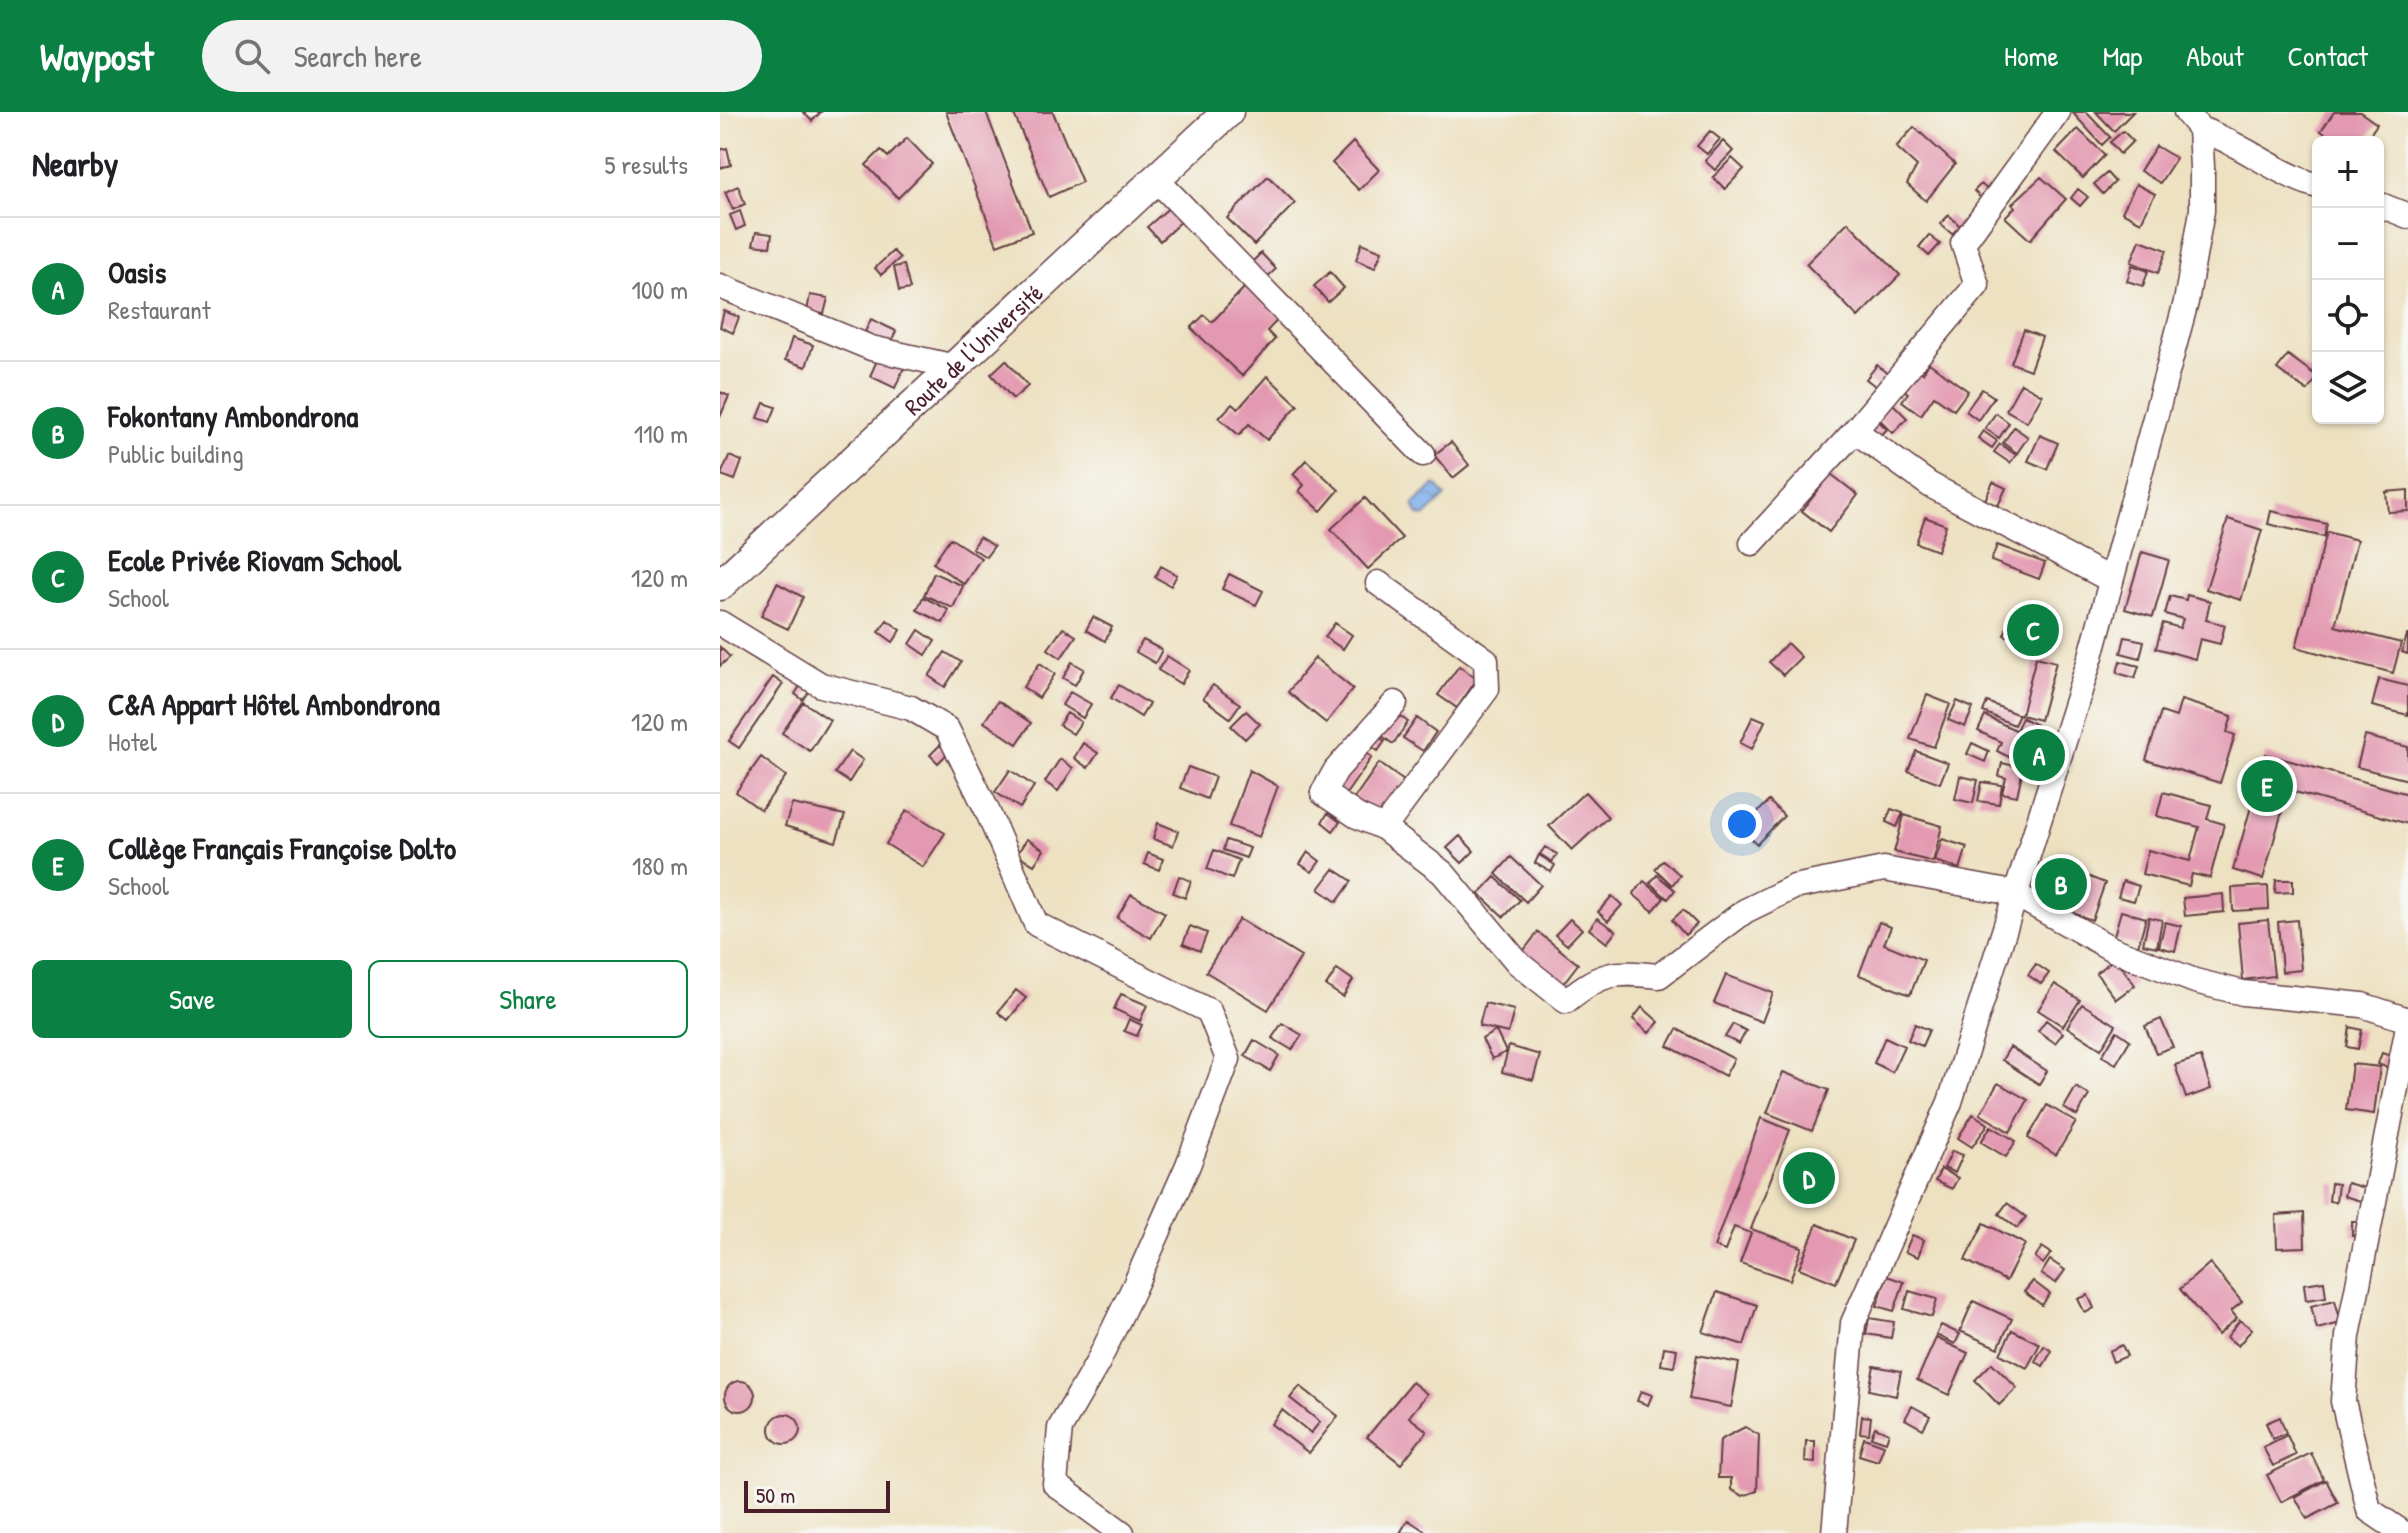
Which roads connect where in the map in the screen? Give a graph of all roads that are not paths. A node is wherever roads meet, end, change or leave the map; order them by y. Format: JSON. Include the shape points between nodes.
{"nodes":[{"id":1,"x":1228,"y":112,"type":"edge"},
{"id":2,"x":2058,"y":112,"type":"edge"},
{"id":3,"x":2193,"y":120,"type":"edge"},
{"id":4,"x":1156,"y":179,"type":"junction"},
{"id":5,"x":2312,"y":184,"type":"edge"},
{"id":6,"x":2384,"y":206,"type":"edge"},
{"id":7,"x":2408,"y":216,"type":"edge"},
{"id":8,"x":720,"y":286,"type":"edge"},
{"id":9,"x":955,"y":367,"type":"junction"},
{"id":10,"x":1855,"y":431,"type":"junction"},
{"id":11,"x":1423,"y":454,"type":"dead end"},
{"id":12,"x":1752,"y":543,"type":"dead end"},
{"id":13,"x":2111,"y":580,"type":"junction"},
{"id":14,"x":1378,"y":583,"type":"dead end"},
{"id":15,"x":720,"y":585,"type":"edge"},
{"id":16,"x":720,"y":623,"type":"edge"},
{"id":17,"x":1395,"y":703,"type":"dead end"},
{"id":18,"x":1384,"y":828,"type":"junction"},
{"id":19,"x":2013,"y":893,"type":"junction"},
{"id":20,"x":2408,"y":1020,"type":"edge"},
{"id":21,"x":2408,"y":1026,"type":"edge"},
{"id":22,"x":1122,"y":1533,"type":"edge"},
{"id":23,"x":1834,"y":1533,"type":"edge"},
{"id":24,"x":2403,"y":1533,"type":"edge"}],
"edges":[{"from":1,"to":4,"type":"street","name":"Route de l'Université"},
{"from":2,"to":10,"type":"street","via":[[1963,243],[1977,285]]},
{"from":3,"to":5,"type":"street"},
{"from":3,"to":13,"type":"street","via":[[2202,211],[2186,302]]},
{"from":4,"to":9,"type":"street","name":"Route de l'Université"},
{"from":4,"to":11,"type":"street"},
{"from":6,"to":7,"type":"street"},
{"from":8,"to":9,"type":"street","via":[[871,348]]},
{"from":9,"to":15,"type":"street","name":"Route de l'Université"},
{"from":10,"to":12,"type":"street"},
{"from":10,"to":13,"type":"street","via":[[1930,485]]},
{"from":13,"to":19,"type":"street"},
{"from":14,"to":18,"type":"street","via":[[1486,660],[1487,689]]},
{"from":16,"to":22,"type":"street","via":[[821,685],[911,708],[947,729],[1036,924],[1209,1011],[1228,1059],[1134,1287],[1060,1428],[1055,1484]]},
{"from":17,"to":18,"type":"street","via":[[1336,770],[1323,793]]},
{"from":18,"to":19,"type":"street","via":[[1443,873],[1518,963],[1566,1001],[1594,978],[1619,972],[1659,976],[1745,911],[1794,887],[1884,869]]},
{"from":19,"to":20,"type":"street","via":[[2112,949],[2195,981],[2243,993],[2362,1005]]},
{"from":19,"to":23,"type":"street","via":[[1950,1102],[1853,1323]]},
{"from":21,"to":24,"type":"street","via":[[2348,1336],[2343,1401],[2369,1510]]}]}
